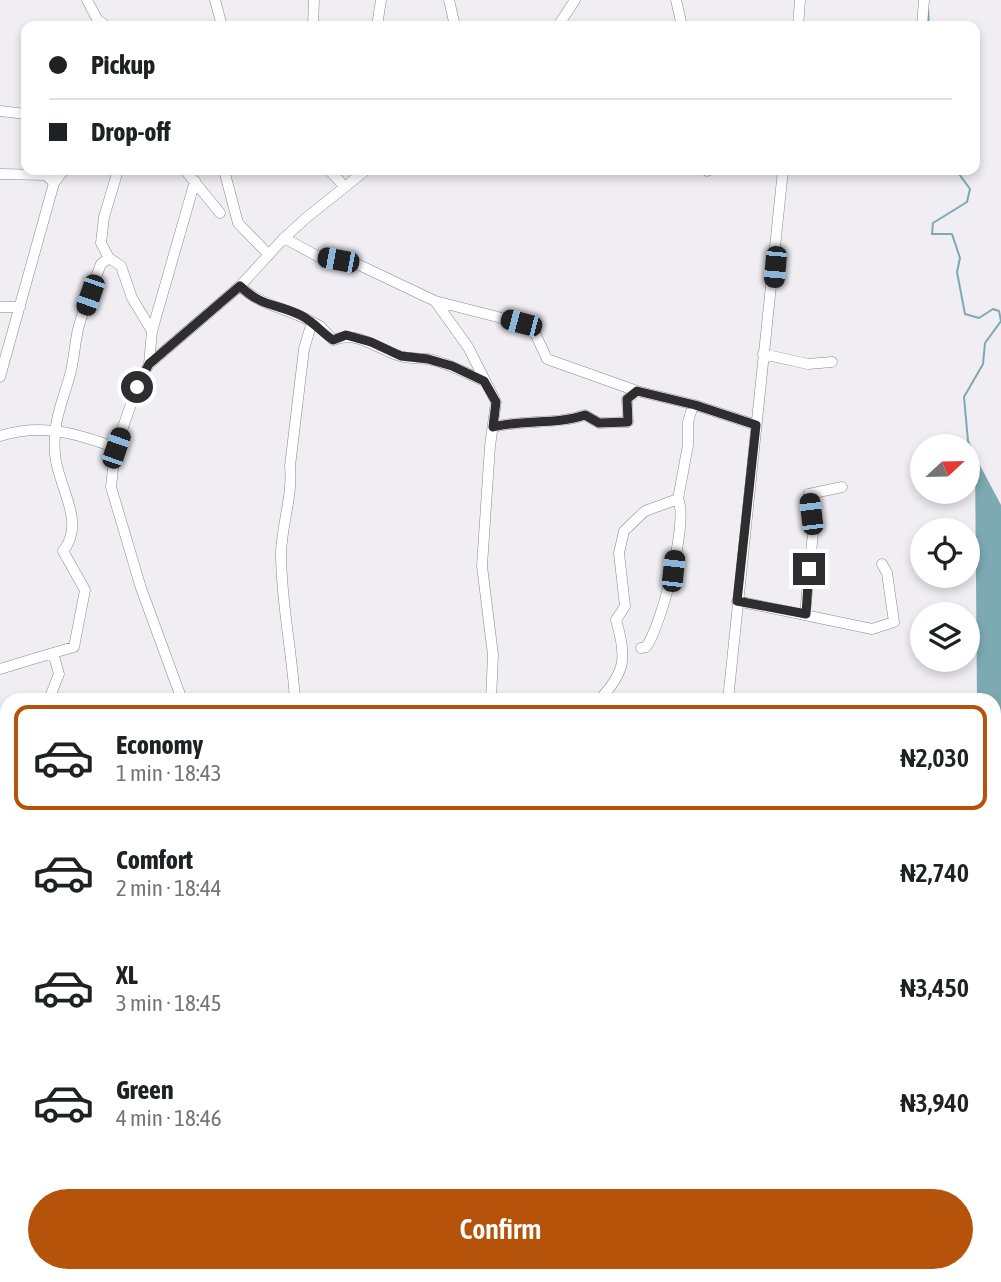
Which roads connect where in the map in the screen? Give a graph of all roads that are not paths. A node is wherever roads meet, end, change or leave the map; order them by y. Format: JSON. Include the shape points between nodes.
{"nodes":[{"id":1,"x":87,"y":0,"type":"edge"},
{"id":2,"x":215,"y":0,"type":"edge"},
{"id":3,"x":313,"y":0,"type":"edge"},
{"id":4,"x":381,"y":0,"type":"edge"},
{"id":5,"x":449,"y":0,"type":"edge"},
{"id":6,"x":575,"y":0,"type":"edge"},
{"id":7,"x":676,"y":0,"type":"edge"},
{"id":8,"x":800,"y":0,"type":"edge"},
{"id":9,"x":924,"y":0,"type":"edge"},
{"id":10,"x":97,"y":21,"type":"edge"},
{"id":11,"x":221,"y":21,"type":"edge"},
{"id":12,"x":313,"y":21,"type":"edge"},
{"id":13,"x":378,"y":21,"type":"edge"},
{"id":14,"x":454,"y":21,"type":"edge"},
{"id":15,"x":561,"y":21,"type":"edge"},
{"id":16,"x":681,"y":21,"type":"edge"},
{"id":17,"x":798,"y":21,"type":"edge"},
{"id":18,"x":922,"y":21,"type":"edge"},
{"id":19,"x":0,"y":111,"type":"edge"},
{"id":20,"x":21,"y":113,"type":"edge"},
{"id":21,"x":0,"y":174,"type":"edge"},
{"id":22,"x":21,"y":174,"type":"edge"},
{"id":23,"x":46,"y":175,"type":"edge"},
{"id":24,"x":60,"y":175,"type":"edge"},
{"id":25,"x":114,"y":175,"type":"edge"},
{"id":26,"x":190,"y":175,"type":"edge"},
{"id":27,"x":225,"y":175,"type":"edge"},
{"id":28,"x":334,"y":175,"type":"edge"},
{"id":29,"x":360,"y":175,"type":"edge"},
{"id":30,"x":783,"y":175,"type":"edge"},
{"id":31,"x":195,"y":181,"type":"junction"},
{"id":32,"x":54,"y":183,"type":"junction"},
{"id":33,"x":345,"y":187,"type":"junction"},
{"id":34,"x":220,"y":214,"type":"dead end"},
{"id":35,"x":284,"y":239,"type":"junction"},
{"id":36,"x":269,"y":255,"type":"junction"},
{"id":37,"x":108,"y":258,"type":"junction"},
{"id":38,"x":240,"y":286,"type":"junction"},
{"id":39,"x":435,"y":301,"type":"junction"},
{"id":40,"x":0,"y":307,"type":"edge"},
{"id":41,"x":20,"y":307,"type":"junction"},
{"id":42,"x":312,"y":322,"type":"junction"},
{"id":43,"x":152,"y":331,"type":"junction"},
{"id":44,"x":763,"y":354,"type":"junction"},
{"id":45,"x":832,"y":362,"type":"dead end"},
{"id":46,"x":149,"y":364,"type":"junction"},
{"id":47,"x":0,"y":377,"type":"edge"},
{"id":48,"x":484,"y":381,"type":"junction"},
{"id":49,"x":637,"y":391,"type":"junction"},
{"id":50,"x":693,"y":405,"type":"junction"},
{"id":51,"x":756,"y":425,"type":"junction"},
{"id":52,"x":493,"y":427,"type":"junction"},
{"id":53,"x":54,"y":428,"type":"junction"},
{"id":54,"x":0,"y":436,"type":"edge"},
{"id":55,"x":116,"y":448,"type":"junction"},
{"id":56,"x":842,"y":487,"type":"dead end"},
{"id":57,"x":678,"y":499,"type":"junction"},
{"id":58,"x":882,"y":564,"type":"dead end"},
{"id":59,"x":737,"y":601,"type":"junction"},
{"id":60,"x":806,"y":614,"type":"junction"},
{"id":61,"x":641,"y":648,"type":"dead end"},
{"id":62,"x":53,"y":653,"type":"junction"},
{"id":63,"x":0,"y":669,"type":"edge"},
{"id":64,"x":51,"y":693,"type":"edge"},
{"id":65,"x":179,"y":693,"type":"edge"},
{"id":66,"x":294,"y":693,"type":"edge"},
{"id":67,"x":491,"y":693,"type":"edge"},
{"id":68,"x":604,"y":693,"type":"edge"},
{"id":69,"x":729,"y":693,"type":"edge"}],
"edges":[{"from":1,"to":10,"type":"street"},
{"from":2,"to":11,"type":"street"},
{"from":3,"to":12,"type":"street"},
{"from":4,"to":13,"type":"street"},
{"from":5,"to":14,"type":"street"},
{"from":6,"to":15,"type":"street"},
{"from":7,"to":16,"type":"street"},
{"from":8,"to":17,"type":"street"},
{"from":9,"to":18,"type":"street"},
{"from":19,"to":20,"type":"street"},
{"from":21,"to":22,"type":"street"},
{"from":23,"to":32,"type":"street"},
{"from":24,"to":32,"type":"street"},
{"from":25,"to":37,"type":"street","via":[[101,240]]},
{"from":26,"to":31,"type":"street"},
{"from":27,"to":36,"type":"street","via":[[238,223]]},
{"from":28,"to":33,"type":"street"},
{"from":29,"to":33,"type":"street"},
{"from":30,"to":44,"type":"street"},
{"from":31,"to":34,"type":"street"},
{"from":31,"to":43,"type":"street"},
{"from":32,"to":41,"type":"street"},
{"from":33,"to":35,"type":"street"},
{"from":35,"to":36,"type":"street"},
{"from":35,"to":39,"type":"street","via":[[319,257],[358,264]]},
{"from":36,"to":38,"type":"street"},
{"from":37,"to":43,"type":"street","via":[[121,266],[132,298]]},
{"from":37,"to":53,"type":"street","via":[[101,264],[78,330]]},
{"from":38,"to":42,"type":"street","via":[[253,299]]},
{"from":38,"to":46,"type":"street"},
{"from":39,"to":48,"type":"street","via":[[468,346]]},
{"from":39,"to":49,"type":"street","via":[[521,323],[534,331],[547,359]]},
{"from":40,"to":41,"type":"street"},
{"from":41,"to":47,"type":"street"},
{"from":42,"to":48,"type":"street","via":[[333,340],[346,335],[401,356],[452,366]]},
{"from":42,"to":66,"type":"street","via":[[304,349],[282,532],[286,635]]},
{"from":43,"to":46,"type":"street"},
{"from":44,"to":45,"type":"street","via":[[808,364]]},
{"from":44,"to":51,"type":"street"},
{"from":46,"to":55,"type":"street"},
{"from":48,"to":52,"type":"street","via":[[496,402]]},
{"from":49,"to":50,"type":"street"},
{"from":49,"to":52,"type":"street","via":[[627,399],[628,422],[599,423],[585,415]]},
{"from":50,"to":51,"type":"street"},
{"from":50,"to":57,"type":"street"},
{"from":51,"to":59,"type":"street"},
{"from":52,"to":67,"type":"street","via":[[482,566],[492,656]]},
{"from":53,"to":54,"type":"street"},
{"from":53,"to":55,"type":"street"},
{"from":53,"to":62,"type":"street","via":[[55,457],[71,507],[71,530],[63,551],[85,590],[74,647]]},
{"from":55,"to":65,"type":"street","via":[[111,487]]},
{"from":56,"to":60,"type":"street","via":[[809,495],[813,533]]},
{"from":57,"to":61,"type":"street","via":[[681,521],[673,571],[654,637]]},
{"from":57,"to":68,"type":"street","via":[[645,511],[622,536],[619,552],[625,606],[616,620],[622,639],[621,672]]},
{"from":58,"to":60,"type":"street","via":[[894,622],[872,629]]},
{"from":59,"to":60,"type":"street"},
{"from":59,"to":69,"type":"street"},
{"from":62,"to":63,"type":"street"},
{"from":62,"to":64,"type":"street","via":[[59,674]]}]}
